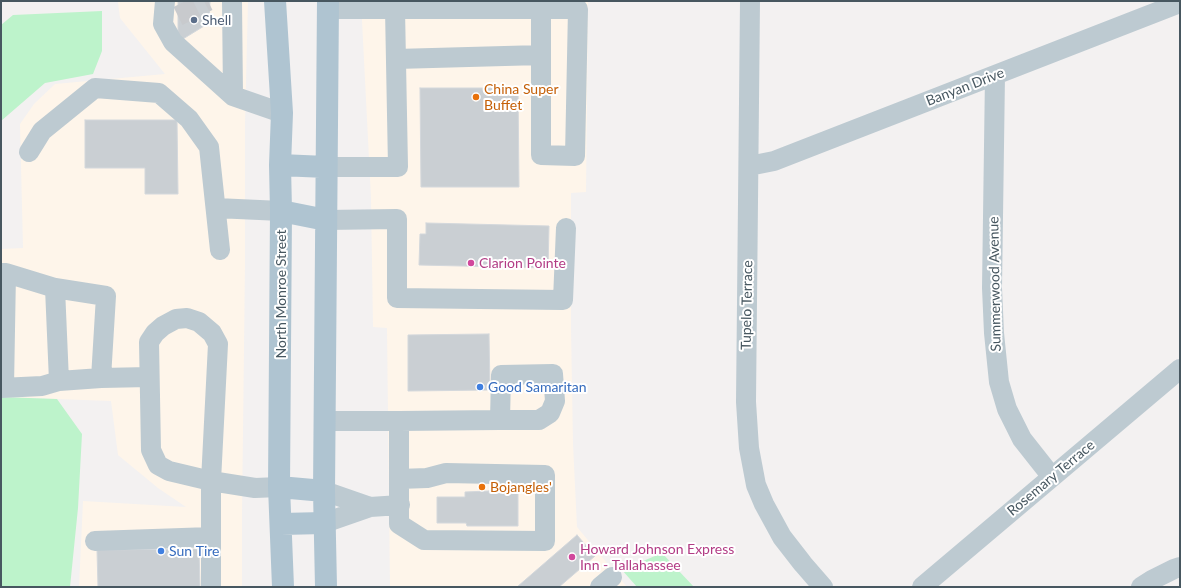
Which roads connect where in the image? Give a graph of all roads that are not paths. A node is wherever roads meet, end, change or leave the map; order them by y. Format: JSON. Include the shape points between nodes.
{"nodes":[{"id":1,"x":165,"y":1,"type":"edge"},
{"id":2,"x":232,"y":1,"type":"edge"},
{"id":3,"x":275,"y":1,"type":"edge"},
{"id":4,"x":750,"y":1,"type":"edge"},
{"id":5,"x":1180,"y":3,"type":"edge"},
{"id":6,"x":328,"y":5,"type":"edge"},
{"id":7,"x":395,"y":9,"type":"junction"},
{"id":8,"x":541,"y":9,"type":"junction"},
{"id":9,"x":541,"y":55,"type":"junction"},
{"id":10,"x":396,"y":59,"type":"junction"},
{"id":11,"x":995,"y":75,"type":"junction"},
{"id":12,"x":233,"y":96,"type":"junction"},
{"id":13,"x":282,"y":114,"type":"junction"},
{"id":14,"x":29,"y":152,"type":"dead end"},
{"id":15,"x":280,"y":165,"type":"junction"},
{"id":16,"x":749,"y":166,"type":"junction"},
{"id":17,"x":326,"y":167,"type":"junction"},
{"id":18,"x":216,"y":208,"type":"junction"},
{"id":19,"x":281,"y":211,"type":"junction"},
{"id":20,"x":326,"y":220,"type":"junction"},
{"id":21,"x":566,"y":228,"type":"dead end"},
{"id":22,"x":220,"y":250,"type":"dead end"},
{"id":23,"x":3,"y":273,"type":"edge"},
{"id":24,"x":55,"y":288,"type":"junction"},
{"id":25,"x":1180,"y":369,"type":"edge"},
{"id":26,"x":149,"y":377,"type":"junction"},
{"id":27,"x":101,"y":378,"type":"junction"},
{"id":28,"x":59,"y":381,"type":"junction"},
{"id":29,"x":3,"y":387,"type":"edge"},
{"id":30,"x":500,"y":420,"type":"dead end"},
{"id":31,"x":324,"y":421,"type":"junction"},
{"id":32,"x":399,"y":421,"type":"junction"},
{"id":33,"x":1052,"y":477,"type":"junction"},
{"id":34,"x":399,"y":479,"type":"junction"},
{"id":35,"x":211,"y":481,"type":"junction"},
{"id":36,"x":279,"y":487,"type":"junction"},
{"id":37,"x":324,"y":491,"type":"junction"},
{"id":38,"x":400,"y":505,"type":"junction"},
{"id":39,"x":370,"y":507,"type":"junction"},
{"id":40,"x":324,"y":523,"type":"junction"},
{"id":41,"x":280,"y":524,"type":"junction"},
{"id":42,"x":211,"y":537,"type":"junction"},
{"id":43,"x":95,"y":541,"type":"dead end"},
{"id":44,"x":1180,"y":568,"type":"edge"},
{"id":45,"x":211,"y":587,"type":"edge"},
{"id":46,"x":283,"y":587,"type":"edge"},
{"id":47,"x":326,"y":587,"type":"edge"},
{"id":48,"x":823,"y":587,"type":"edge"},
{"id":49,"x":922,"y":587,"type":"edge"},
{"id":50,"x":1142,"y":587,"type":"edge"}],
"edges":[{"from":1,"to":12,"type":"street","via":[[171,20],[173,42]]},
{"from":2,"to":12,"type":"street"},
{"from":3,"to":13,"type":"main road","name":"North Monroe Street"},
{"from":4,"to":16,"type":"street","name":"Tupelo Terrace"},
{"from":5,"to":11,"type":"street","name":"Banyan Drive"},
{"from":6,"to":7,"type":"street"},
{"from":6,"to":17,"type":"main road"},
{"from":7,"to":8,"type":"street"},
{"from":7,"to":10,"type":"street"},
{"from":8,"to":9,"type":"street"},
{"from":8,"to":9,"type":"street","via":[[578,10],[575,156],[541,155]]},
{"from":9,"to":10,"type":"street"},
{"from":10,"to":17,"type":"street","via":[[398,167]]},
{"from":11,"to":16,"type":"street","name":"Banyan Drive","via":[[774,161]]},
{"from":11,"to":33,"type":"street","name":"Summerwood Avenue","via":[[992,288],[999,382],[1007,409],[1022,439]]},
{"from":12,"to":13,"type":"street"},
{"from":13,"to":15,"type":"main road","name":"North Monroe Street"},
{"from":14,"to":18,"type":"street","via":[[42,132],[95,88],[159,92],[189,119],[209,147]]},
{"from":15,"to":17,"type":"main road"},
{"from":15,"to":19,"type":"main road","name":"North Monroe Street"},
{"from":16,"to":48,"type":"street","name":"Tupelo Terrace","via":[[746,402],[749,448],[756,485],[764,504],[782,537]]},
{"from":17,"to":20,"type":"main road"},
{"from":18,"to":19,"type":"street"},
{"from":18,"to":22,"type":"street"},
{"from":19,"to":20,"type":"main road"},
{"from":19,"to":36,"type":"main road","name":"North Monroe Street"},
{"from":20,"to":21,"type":"street","via":[[397,219],[397,298],[564,300]]},
{"from":20,"to":31,"type":"main road"},
{"from":23,"to":24,"type":"street"},
{"from":23,"to":29,"type":"street"},
{"from":24,"to":27,"type":"street","via":[[106,296]]},
{"from":24,"to":28,"type":"street"},
{"from":25,"to":33,"type":"street","name":"Rosemary Terrace"},
{"from":26,"to":27,"type":"street"},
{"from":26,"to":35,"type":"street","via":[[151,450],[158,464],[169,471]]},
{"from":26,"to":35,"type":"street","via":[[149,342],[163,326],[176,319],[187,318],[199,322],[212,333],[218,344]]},
{"from":27,"to":28,"type":"street"},
{"from":28,"to":29,"type":"street","via":[[42,386]]},
{"from":30,"to":32,"type":"street"},
{"from":31,"to":32,"type":"street"},
{"from":31,"to":37,"type":"main road"},
{"from":32,"to":34,"type":"street"},
{"from":33,"to":49,"type":"street","name":"Rosemary Terrace"},
{"from":34,"to":38,"type":"street"},
{"from":34,"to":38,"type":"street","via":[[427,478],[446,473],[545,475],[544,541],[424,540],[400,524]]},
{"from":35,"to":36,"type":"street","via":[[255,488]]},
{"from":35,"to":42,"type":"street"},
{"from":36,"to":37,"type":"main road"},
{"from":36,"to":41,"type":"main road","name":"North Monroe Street"},
{"from":37,"to":39,"type":"street"},
{"from":37,"to":40,"type":"main road"},
{"from":38,"to":39,"type":"street"},
{"from":39,"to":40,"type":"street"},
{"from":40,"to":41,"type":"main road"},
{"from":40,"to":47,"type":"main road"},
{"from":41,"to":46,"type":"main road","name":"North Monroe Street"},
{"from":42,"to":43,"type":"street"},
{"from":42,"to":45,"type":"street"},
{"from":44,"to":50,"type":"street"}]}
